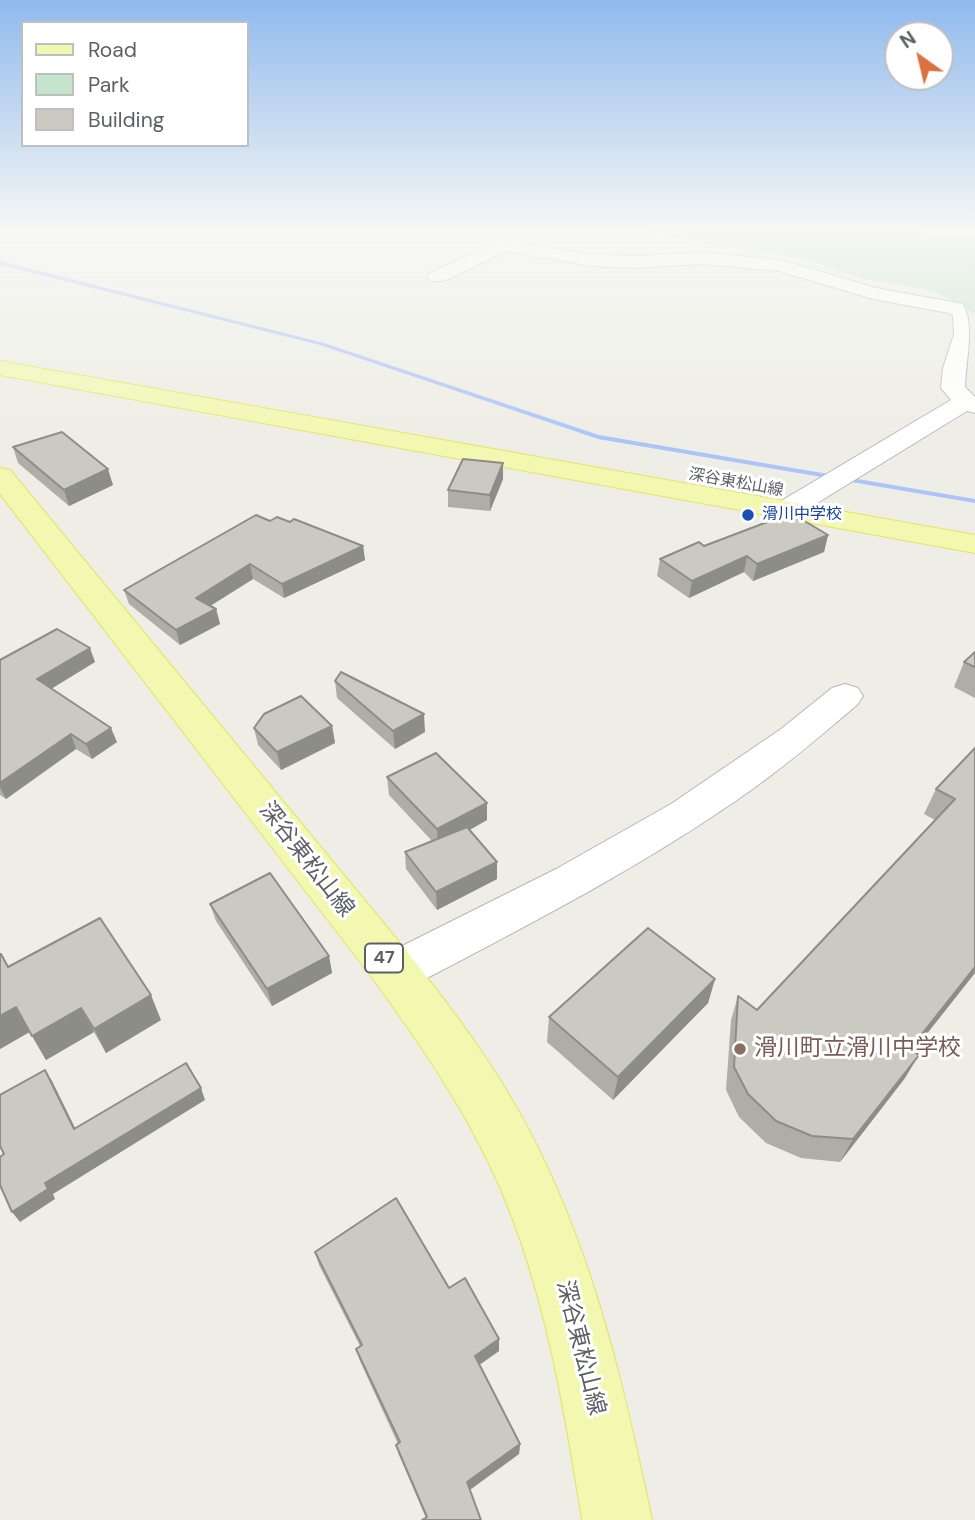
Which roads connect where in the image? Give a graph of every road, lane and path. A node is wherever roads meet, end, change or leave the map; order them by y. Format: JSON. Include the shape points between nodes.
{"nodes":[{"id":1,"x":917,"y":301,"type":"edge"},
{"id":2,"x":0,"y":354,"type":"edge"},
{"id":3,"x":0,"y":368,"type":"edge"},
{"id":4,"x":971,"y":404,"type":"edge"},
{"id":5,"x":0,"y":476,"type":"edge"},
{"id":6,"x":817,"y":490,"type":"junction"},
{"id":7,"x":975,"y":525,"type":"edge"},
{"id":8,"x":975,"y":544,"type":"edge"},
{"id":9,"x":845,"y":696,"type":"dead end"},
{"id":10,"x":395,"y":972,"type":"junction"},
{"id":11,"x":617,"y":1520,"type":"edge"}],
"edges":[{"from":1,"to":4,"type":"street","via":[[956,308],[971,318],[969,342],[956,364],[953,388]]},
{"from":2,"to":6,"type":"main road","name":"深谷東松山線"},
{"from":3,"to":6,"type":"main road","name":"深谷東松山線"},
{"from":4,"to":6,"type":"street"},
{"from":5,"to":10,"type":"main road","name":"深谷東松山線","number":"47"},
{"from":6,"to":7,"type":"main road","name":"深谷東松山線"},
{"from":6,"to":8,"type":"main road","name":"深谷東松山線"},
{"from":9,"to":10,"type":"street","via":[[742,779],[578,879]]},
{"from":10,"to":11,"type":"main road","name":"深谷東松山線","number":"47","via":[[473,1082],[517,1163],[559,1261],[590,1372]]}]}
